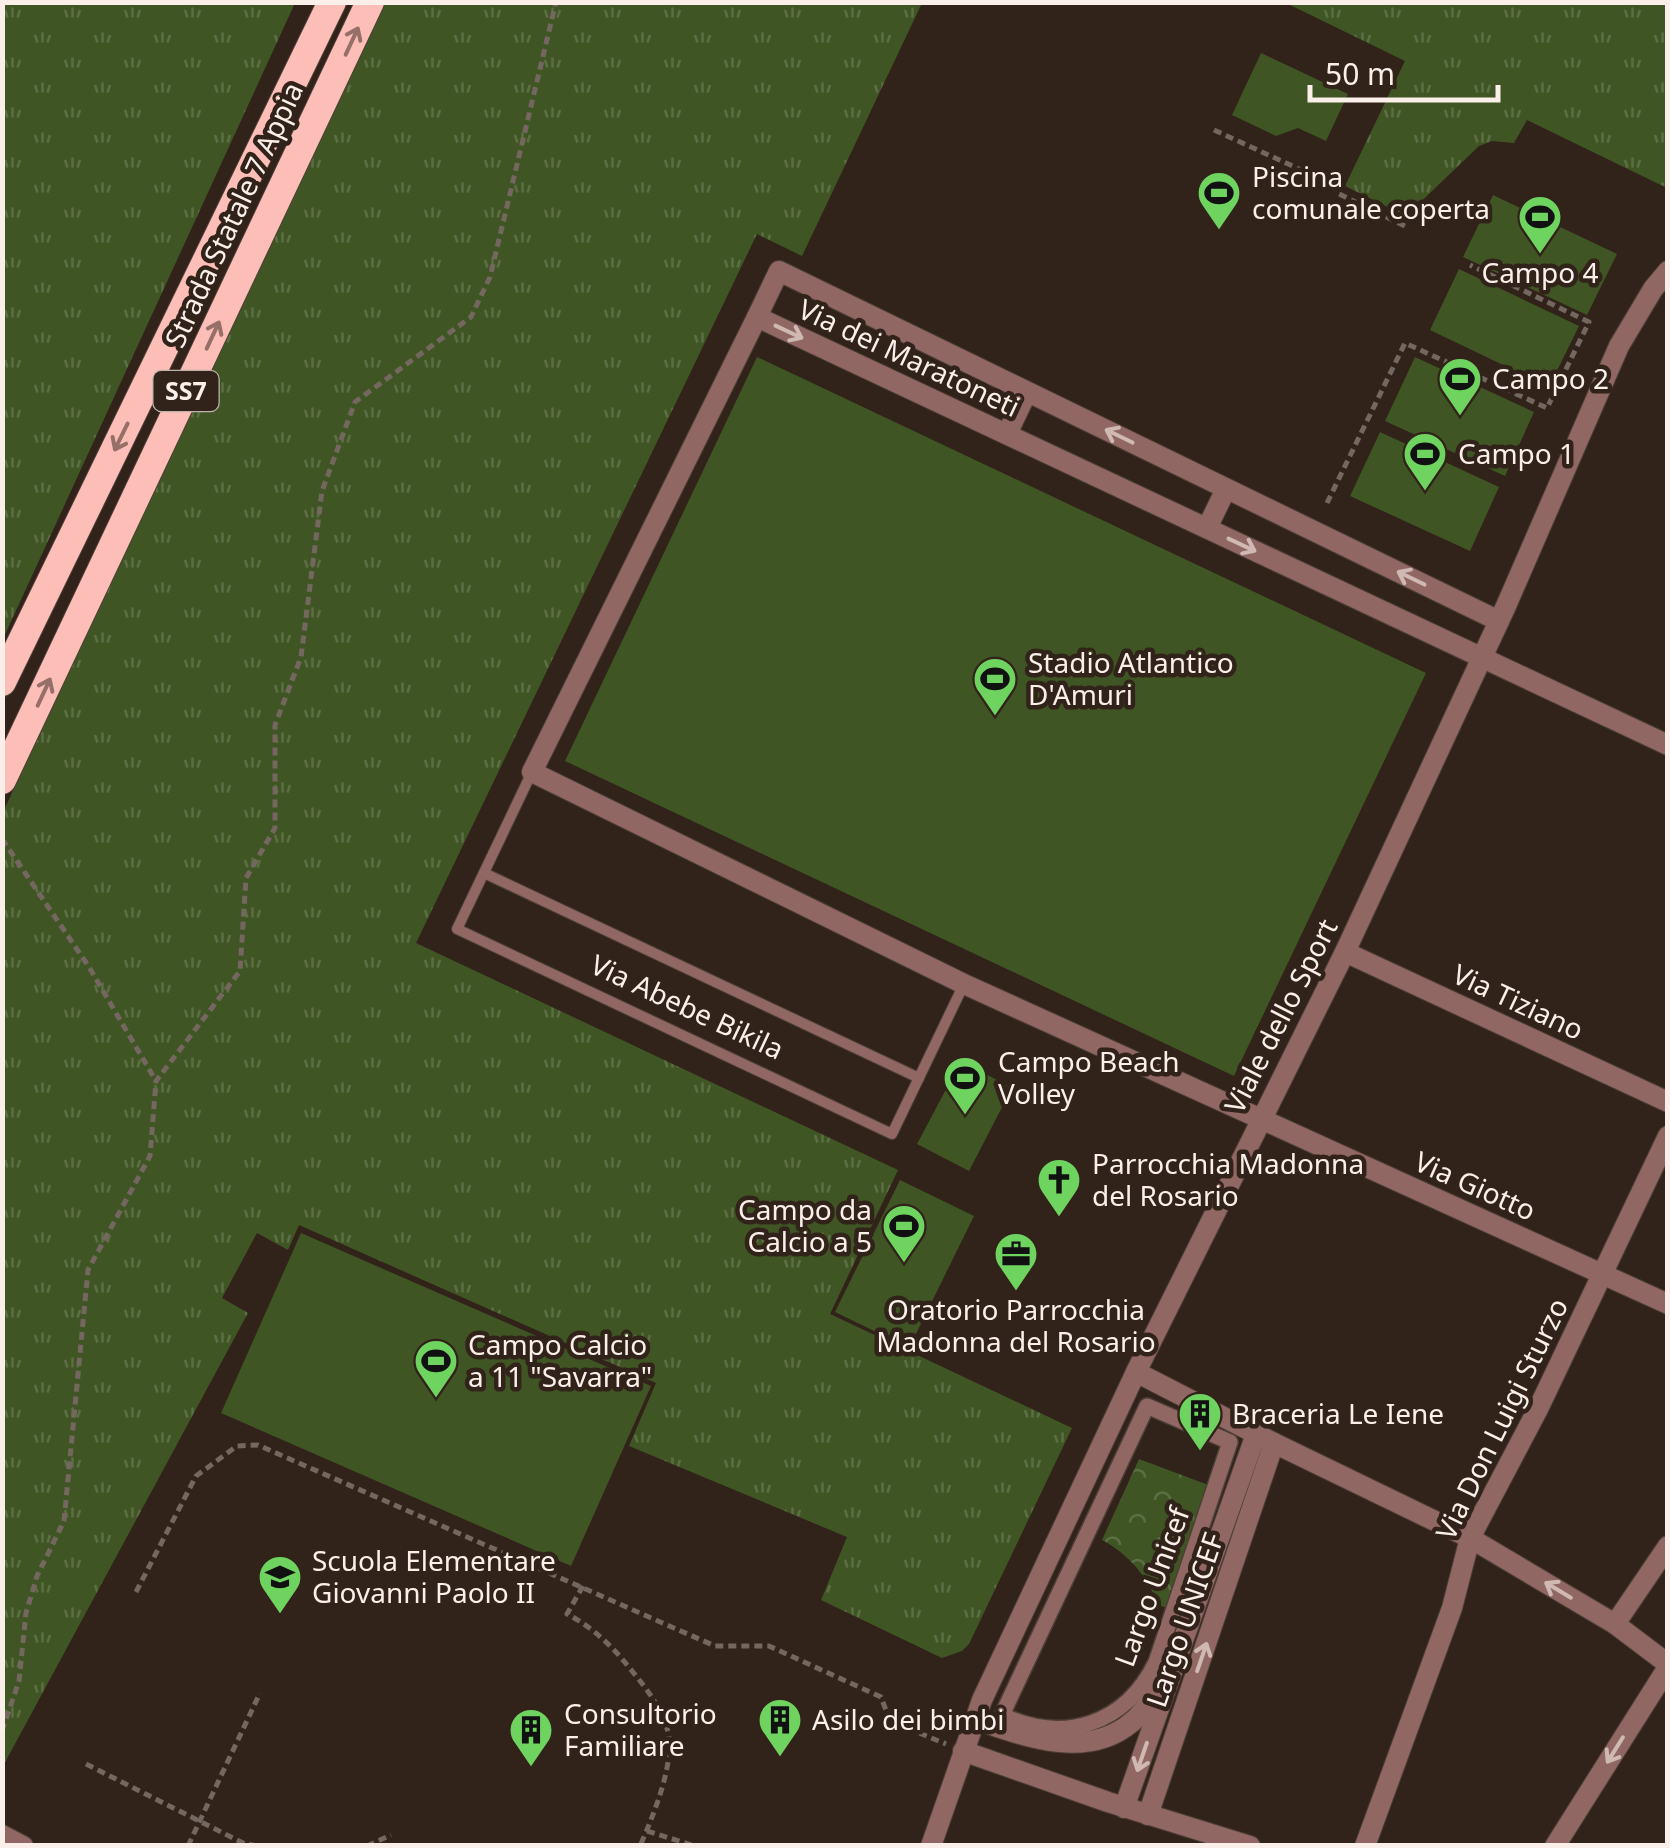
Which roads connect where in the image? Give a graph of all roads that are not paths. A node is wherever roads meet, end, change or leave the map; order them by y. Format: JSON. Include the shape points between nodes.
{"nodes":[{"id":1,"x":332,"y":2,"type":"edge"},
{"id":2,"x":370,"y":2,"type":"edge"},
{"id":3,"x":1668,"y":272,"type":"edge"},
{"id":4,"x":757,"y":317,"type":"junction"},
{"id":5,"x":1027,"y":392,"type":"junction"},
{"id":6,"x":1007,"y":434,"type":"junction"},
{"id":7,"x":1226,"y":488,"type":"junction"},
{"id":8,"x":1207,"y":528,"type":"junction"},
{"id":9,"x":1499,"y":621,"type":"junction"},
{"id":10,"x":1482,"y":658,"type":"junction"},
{"id":11,"x":2,"y":682,"type":"edge"},
{"id":12,"x":1668,"y":745,"type":"edge"},
{"id":13,"x":532,"y":772,"type":"junction"},
{"id":14,"x":2,"y":780,"type":"edge"},
{"id":15,"x":484,"y":873,"type":"junction"},
{"id":16,"x":1344,"y":952,"type":"junction"},
{"id":17,"x":964,"y":984,"type":"junction"},
{"id":18,"x":919,"y":1078,"type":"junction"},
{"id":19,"x":1668,"y":1102,"type":"edge"},
{"id":20,"x":1259,"y":1120,"type":"junction"},
{"id":21,"x":1668,"y":1136,"type":"edge"},
{"id":22,"x":1602,"y":1272,"type":"junction"},
{"id":23,"x":1668,"y":1304,"type":"edge"},
{"id":24,"x":1136,"y":1372,"type":"junction"},
{"id":25,"x":1265,"y":1439,"type":"junction"},
{"id":26,"x":1087,"y":1533,"type":"joint"},
{"id":27,"x":1470,"y":1538,"type":"junction"},
{"id":28,"x":1668,"y":1546,"type":"edge"},
{"id":29,"x":1615,"y":1624,"type":"junction"},
{"id":30,"x":1668,"y":1666,"type":"edge"},
{"id":31,"x":1174,"y":1668,"type":"junction"},
{"id":32,"x":974,"y":1719,"type":"junction"},
{"id":33,"x":963,"y":1751,"type":"junction"},
{"id":34,"x":1124,"y":1808,"type":"junction"},
{"id":35,"x":1148,"y":1815,"type":"junction"},
{"id":36,"x":2,"y":1835,"type":"edge"},
{"id":37,"x":22,"y":1846,"type":"edge"},
{"id":38,"x":931,"y":1846,"type":"edge"},
{"id":39,"x":1250,"y":1846,"type":"edge"},
{"id":40,"x":1365,"y":1846,"type":"edge"},
{"id":41,"x":1555,"y":1846,"type":"edge"}],
"edges":[{"from":1,"to":11,"type":"highway","name":"Strada Statale 7 Appia","number":"SS7","one_way":true},
{"from":14,"to":2,"type":"highway","name":"Strada Statale 7 Appia","number":"SS7","one_way":true},
{"from":3,"to":9,"type":"street","name":"Viale dello Sport","via":[[1619,346]]},
{"from":4,"to":5,"type":"street","name":"Via dei Maratoneti","via":[[778,271]]},
{"from":4,"to":6,"type":"street","name":"Via dei Maratoneti","one_way":true},
{"from":4,"to":13,"type":"street","name":"Via Abebe Bikila"},
{"from":5,"to":6,"type":"street"},
{"from":7,"to":5,"type":"street","name":"Via dei Maratoneti","one_way":true},
{"from":6,"to":8,"type":"street","name":"Via dei Maratoneti"},
{"from":7,"to":8,"type":"street"},
{"from":9,"to":7,"type":"street","name":"Via dei Maratoneti","one_way":true},
{"from":8,"to":10,"type":"street","name":"Via dei Maratoneti","one_way":true},
{"from":9,"to":10,"type":"street","name":"Viale dello Sport"},
{"from":10,"to":12,"type":"street","name":"Via dei Maratoneti"},
{"from":10,"to":16,"type":"street","name":"Viale dello Sport"},
{"from":13,"to":15,"type":"lane","name":"Via Abebe Bikila"},
{"from":13,"to":17,"type":"street"},
{"from":15,"to":18,"type":"lane","name":"Via Abebe Bikila"},
{"from":15,"to":18,"type":"lane","name":"Via Abebe Bikila","via":[[457,929],[492,946],[892,1134]]},
{"from":16,"to":19,"type":"street","name":"Via Tiziano"},
{"from":16,"to":20,"type":"street","name":"Viale dello Sport"},
{"from":17,"to":18,"type":"lane","name":"Via Abebe Bikila"},
{"from":17,"to":20,"type":"street"},
{"from":20,"to":22,"type":"street","name":"Via Giotto"},
{"from":20,"to":24,"type":"street","name":"Viale dello Sport"},
{"from":21,"to":22,"type":"street","name":"Via Don Luigi Sturzo"},
{"from":22,"to":23,"type":"street","name":"Via Giotto"},
{"from":22,"to":27,"type":"street","name":"Via Don Luigi Sturzo"},
{"from":24,"to":25,"type":"street"},
{"from":24,"to":32,"type":"street","name":"Viale dello Sport"},
{"from":25,"to":27,"type":"street"},
{"from":25,"to":31,"type":"street","name":"Largo UNICEF"},
{"from":35,"to":25,"type":"street","name":"Largo UNICEF","one_way":true},
{"from":26,"to":26,"type":"street","name":"Largo Unicef","via":[[1002,1714],[1016,1722],[1083,1726],[1114,1713],[1139,1691],[1156,1662],[1230,1442],[1147,1406]]},
{"from":29,"to":27,"type":"street","one_way":true},
{"from":27,"to":40,"type":"street","name":"Via Don Luigi Sturzo","via":[[1452,1608]]},
{"from":28,"to":29,"type":"street"},
{"from":29,"to":30,"type":"street"},
{"from":30,"to":41,"type":"street","one_way":true},
{"from":31,"to":32,"type":"street","name":"Largo UNICEF","via":[[1132,1722],[1107,1737],[1076,1744]]},
{"from":31,"to":34,"type":"street","name":"Largo UNICEF","one_way":true},
{"from":32,"to":33,"type":"street","name":"Viale dello Sport"},
{"from":33,"to":34,"type":"street"},
{"from":33,"to":38,"type":"street","name":"Viale dello Sport"},
{"from":34,"to":35,"type":"street"},
{"from":35,"to":39,"type":"street"},
{"from":36,"to":37,"type":"street"}]}
